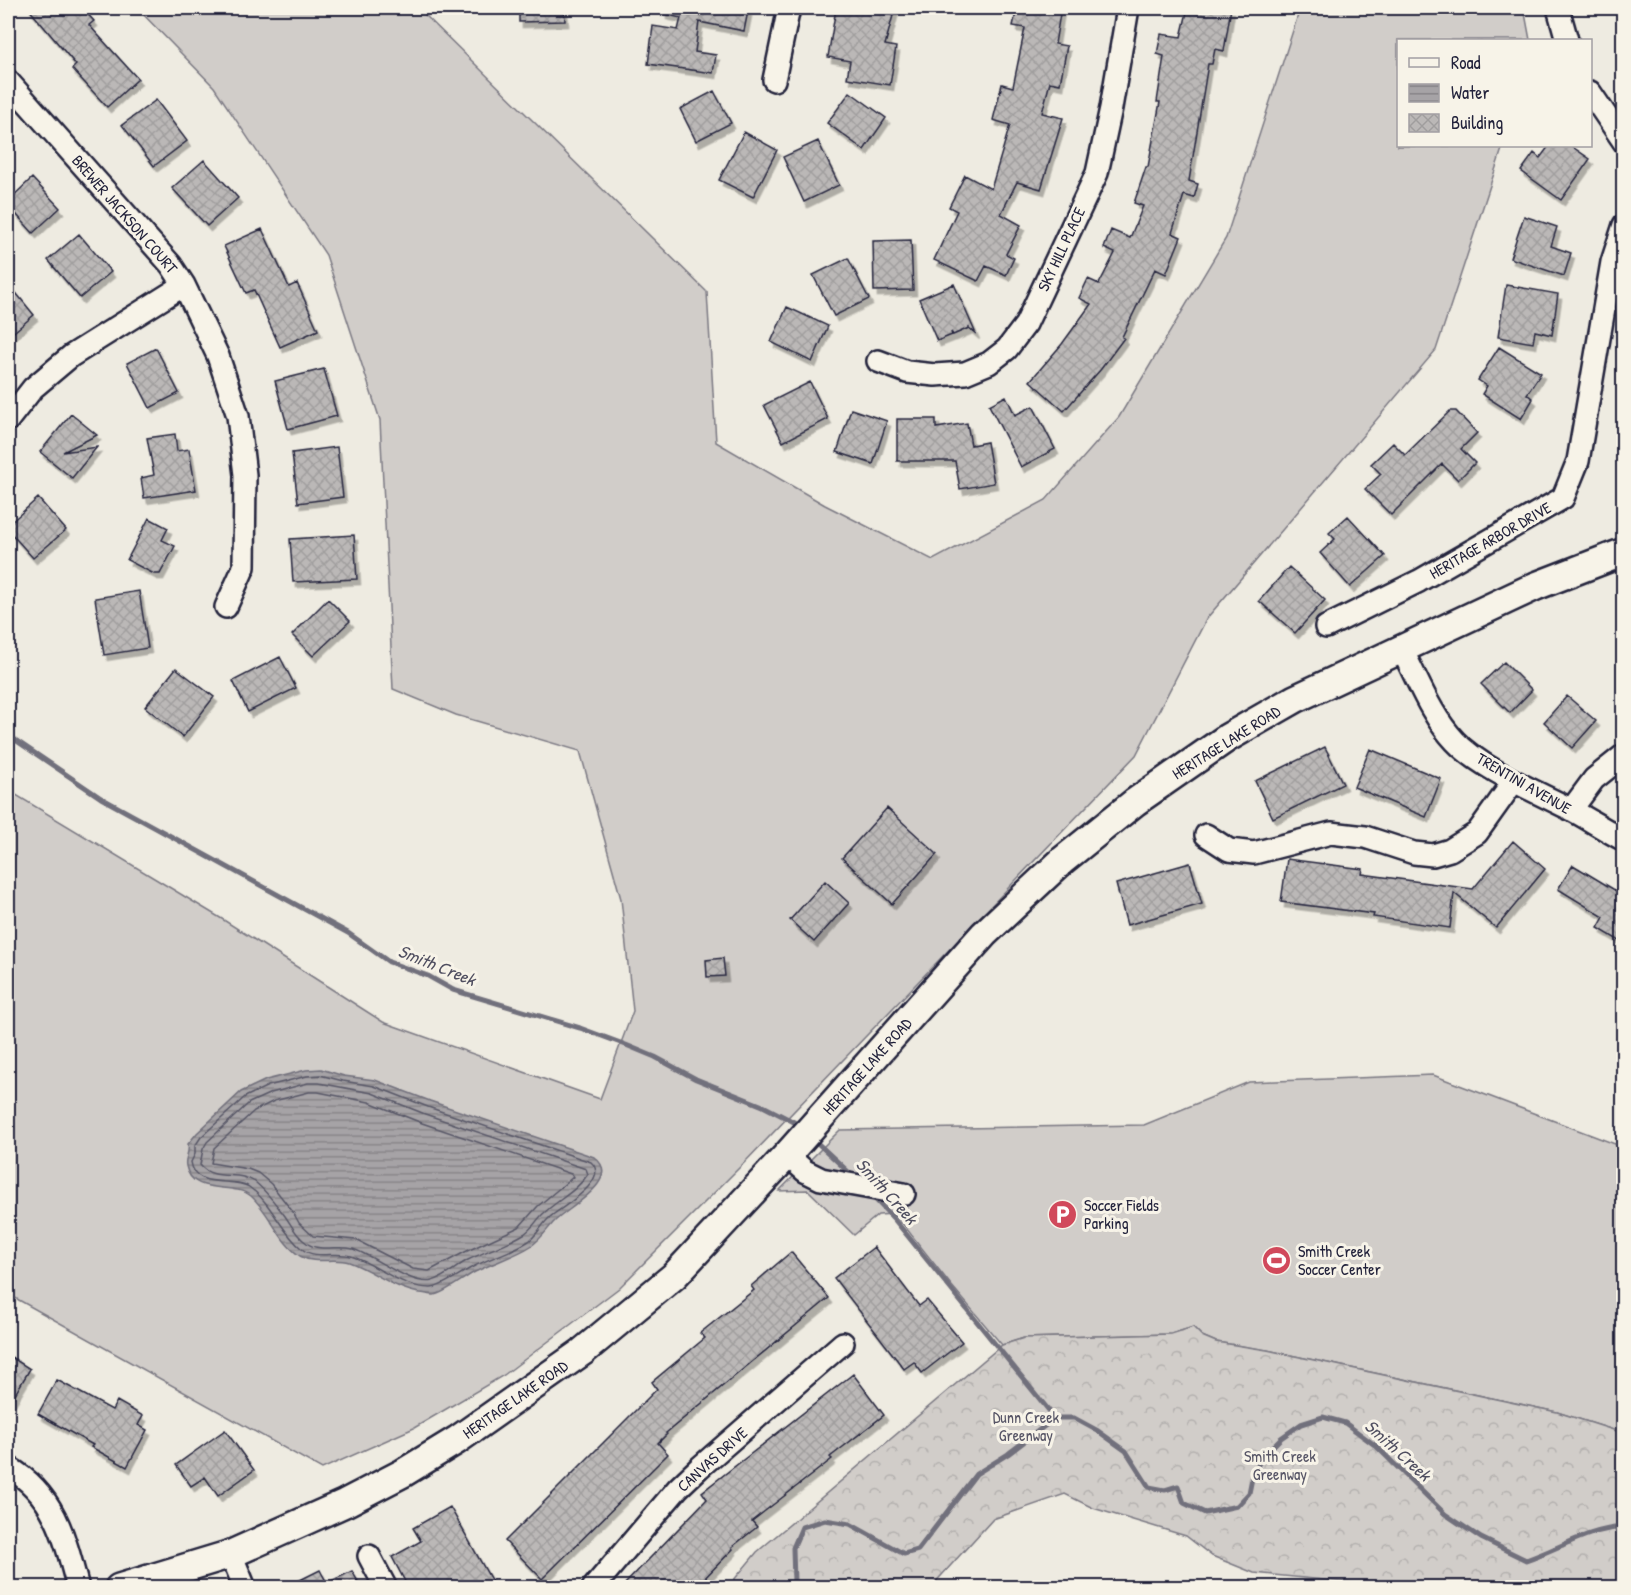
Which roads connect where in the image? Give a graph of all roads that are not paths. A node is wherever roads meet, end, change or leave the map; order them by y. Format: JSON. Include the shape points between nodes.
{"nodes":[{"id":1,"x":789,"y":8,"type":"edge"},
{"id":2,"x":1128,"y":8,"type":"edge"},
{"id":3,"x":1558,"y":8,"type":"edge"},
{"id":4,"x":1567,"y":39,"type":"edge"},
{"id":5,"x":774,"y":80,"type":"dead end"},
{"id":6,"x":8,"y":81,"type":"edge"},
{"id":7,"x":1592,"y":95,"type":"edge"},
{"id":8,"x":1623,"y":142,"type":"edge"},
{"id":9,"x":1623,"y":225,"type":"edge"},
{"id":10,"x":184,"y":285,"type":"junction"},
{"id":11,"x":878,"y":361,"type":"dead end"},
{"id":12,"x":8,"y":420,"type":"edge"},
{"id":13,"x":1623,"y":552,"type":"edge"},
{"id":14,"x":226,"y":607,"type":"dead end"},
{"id":15,"x":1326,"y":627,"type":"dead end"},
{"id":16,"x":1402,"y":650,"type":"junction"},
{"id":17,"x":1623,"y":755,"type":"edge"},
{"id":18,"x":1514,"y":781,"type":"junction"},
{"id":19,"x":1571,"y":810,"type":"junction"},
{"id":20,"x":1206,"y":835,"type":"dead end"},
{"id":21,"x":1623,"y":840,"type":"edge"},
{"id":22,"x":786,"y":1155,"type":"junction"},
{"id":23,"x":904,"y":1194,"type":"dead end"},
{"id":24,"x":843,"y":1343,"type":"dead end"},
{"id":25,"x":8,"y":1467,"type":"edge"},
{"id":26,"x":231,"y":1554,"type":"junction"},
{"id":27,"x":369,"y":1556,"type":"dead end"},
{"id":28,"x":78,"y":1587,"type":"edge"},
{"id":29,"x":119,"y":1587,"type":"edge"},
{"id":30,"x":245,"y":1587,"type":"edge"},
{"id":31,"x":386,"y":1587,"type":"edge"},
{"id":32,"x":593,"y":1587,"type":"edge"}],
"edges":[{"from":1,"to":5,"type":"street"},
{"from":2,"to":11,"type":"street","name":"SKY HILL PLACE","via":[[1096,173],[1026,324],[1007,349],[989,363],[965,373],[907,372]]},
{"from":3,"to":4,"type":"street"},
{"from":6,"to":10,"type":"street","name":"BREWER JACKSON COURT","via":[[171,264]]},
{"from":7,"to":8,"type":"street"},
{"from":9,"to":15,"type":"street","name":"HERITAGE ARBOR DRIVE","via":[[1612,262],[1578,461],[1563,498],[1419,581]]},
{"from":10,"to":12,"type":"street","via":[[71,356],[33,388]]},
{"from":10,"to":14,"type":"street","name":"BREWER JACKSON COURT","via":[[218,356],[238,416],[245,475],[243,567]]},
{"from":13,"to":16,"type":"main road","name":"HERITAGE LAKE ROAD","via":[[1536,586]]},
{"from":16,"to":18,"type":"street","name":"TRENTINI AVENUE","via":[[1433,710],[1455,741]]},
{"from":16,"to":22,"type":"main road","name":"HERITAGE LAKE ROAD","via":[[1295,699],[1227,738],[1135,802],[1081,846],[984,934]]},
{"from":17,"to":19,"type":"street","via":[[1594,779]]},
{"from":18,"to":19,"type":"street","name":"TRENTINI AVENUE"},
{"from":18,"to":20,"type":"street","via":[[1477,833],[1450,850],[1433,855],[1365,837],[1331,833],[1254,853],[1229,850]]},
{"from":19,"to":21,"type":"street","name":"TRENTINI AVENUE"},
{"from":22,"to":23,"type":"street","via":[[820,1179]]},
{"from":22,"to":26,"type":"main road","name":"HERITAGE LAKE ROAD","via":[[674,1276],[582,1352],[403,1473]]},
{"from":24,"to":32,"type":"street","name":"CANVAS DRIVE","via":[[678,1488]]},
{"from":25,"to":28,"type":"street","via":[[38,1491],[52,1511],[64,1534]]},
{"from":26,"to":29,"type":"main road","name":"HERITAGE LAKE ROAD"},
{"from":26,"to":30,"type":"street"},
{"from":27,"to":31,"type":"street"}]}
